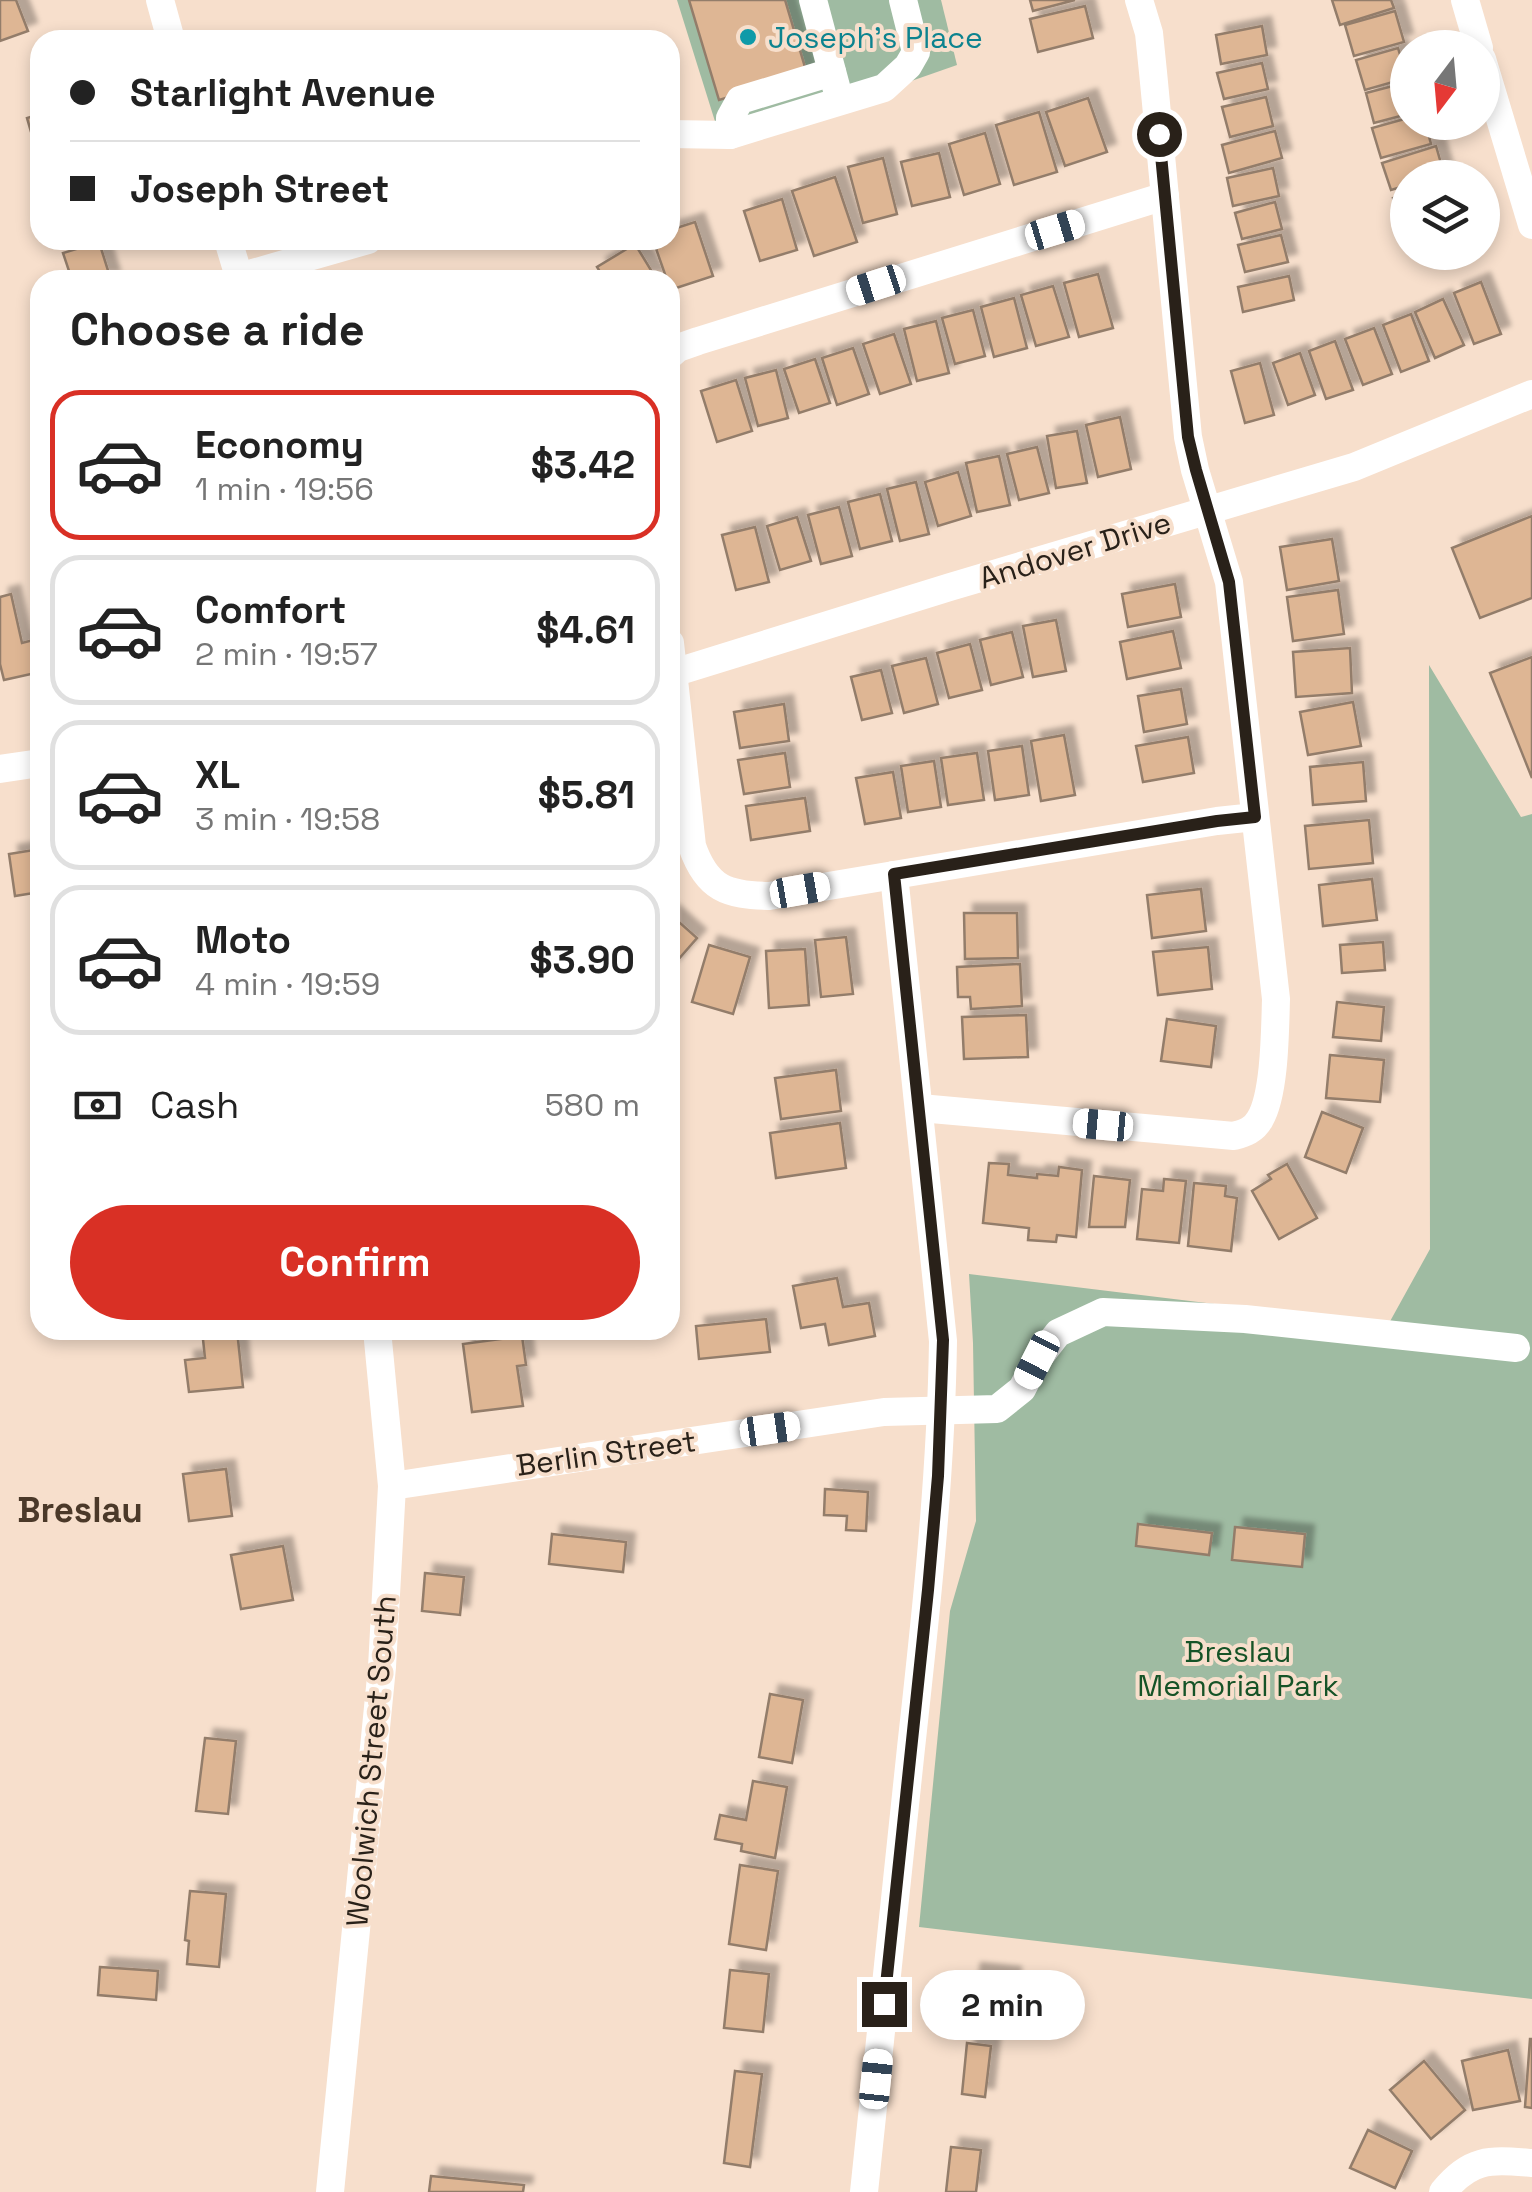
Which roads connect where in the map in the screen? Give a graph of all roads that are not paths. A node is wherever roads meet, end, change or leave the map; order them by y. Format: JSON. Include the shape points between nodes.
{"nodes":[{"id":1,"x":160,"y":0,"type":"edge"},
{"id":2,"x":813,"y":0,"type":"edge"},
{"id":3,"x":903,"y":0,"type":"edge"},
{"id":4,"x":1139,"y":0,"type":"edge"},
{"id":5,"x":1465,"y":0,"type":"edge"},
{"id":6,"x":169,"y":30,"type":"edge"},
{"id":7,"x":1474,"y":30,"type":"edge"},
{"id":8,"x":832,"y":72,"type":"junction"},
{"id":9,"x":840,"y":102,"type":"junction"},
{"id":10,"x":1500,"y":119,"type":"edge"},
{"id":11,"x":680,"y":134,"type":"edge"},
{"id":12,"x":730,"y":134,"type":"junction"},
{"id":13,"x":1165,"y":196,"type":"junction"},
{"id":14,"x":1532,"y":225,"type":"edge"},
{"id":15,"x":334,"y":250,"type":"edge"},
{"id":16,"x":267,"y":270,"type":"edge"},
{"id":17,"x":680,"y":347,"type":"edge"},
{"id":18,"x":1532,"y":394,"type":"edge"},
{"id":19,"x":1209,"y":510,"type":"junction"},
{"id":20,"x":680,"y":671,"type":"edge"},
{"id":21,"x":680,"y":748,"type":"edge"},
{"id":22,"x":30,"y":764,"type":"edge"},
{"id":23,"x":0,"y":769,"type":"edge"},
{"id":24,"x":1255,"y":817,"type":"junction"},
{"id":25,"x":894,"y":874,"type":"junction"},
{"id":26,"x":920,"y":1108,"type":"junction"},
{"id":27,"x":378,"y":1340,"type":"edge"},
{"id":28,"x":1516,"y":1348,"type":"dead end"},
{"id":29,"x":940,"y":1410,"type":"junction"},
{"id":30,"x":392,"y":1486,"type":"junction"},
{"id":31,"x":1532,"y":2163,"type":"edge"},
{"id":32,"x":330,"y":2192,"type":"edge"},
{"id":33,"x":864,"y":2192,"type":"edge"},
{"id":34,"x":1444,"y":2192,"type":"edge"}],
"edges":[{"from":1,"to":6,"type":"street"},
{"from":2,"to":8,"type":"street"},
{"from":3,"to":9,"type":"street","via":[[916,52],[908,66],[884,88]]},
{"from":4,"to":13,"type":"street","via":[[1149,33]]},
{"from":5,"to":7,"type":"street"},
{"from":8,"to":9,"type":"street"},
{"from":8,"to":12,"type":"street","via":[[740,100]]},
{"from":9,"to":12,"type":"street"},
{"from":10,"to":14,"type":"street"},
{"from":11,"to":12,"type":"street"},
{"from":13,"to":17,"type":"street"},
{"from":13,"to":19,"type":"street","via":[[1188,437]]},
{"from":15,"to":16,"type":"street"},
{"from":18,"to":19,"type":"street","name":"Andover Drive","via":[[1354,466]]},
{"from":19,"to":20,"type":"street","name":"Andover Drive"},
{"from":19,"to":24,"type":"street","via":[[1229,582]]},
{"from":21,"to":25,"type":"street","via":[[692,846],[712,881],[729,892],[769,896]]},
{"from":22,"to":23,"type":"street"},
{"from":24,"to":25,"type":"street"},
{"from":24,"to":26,"type":"street","via":[[1276,1000],[1267,1100],[1250,1131],[1213,1135]]},
{"from":25,"to":26,"type":"street"},
{"from":26,"to":29,"type":"street","via":[[943,1340]]},
{"from":27,"to":30,"type":"street","name":"Woolwich Street South"},
{"from":28,"to":29,"type":"street","name":"Berlin Street","via":[[1245,1319],[1103,1312],[1058,1333],[1022,1389],[997,1409]]},
{"from":29,"to":30,"type":"street","name":"Berlin Street","via":[[884,1412]]},
{"from":29,"to":33,"type":"street","via":[[924,1627]]},
{"from":30,"to":32,"type":"street","name":"Woolwich Street South","via":[[382,1667]]},
{"from":31,"to":34,"type":"street","via":[[1475,2164]]}]}
